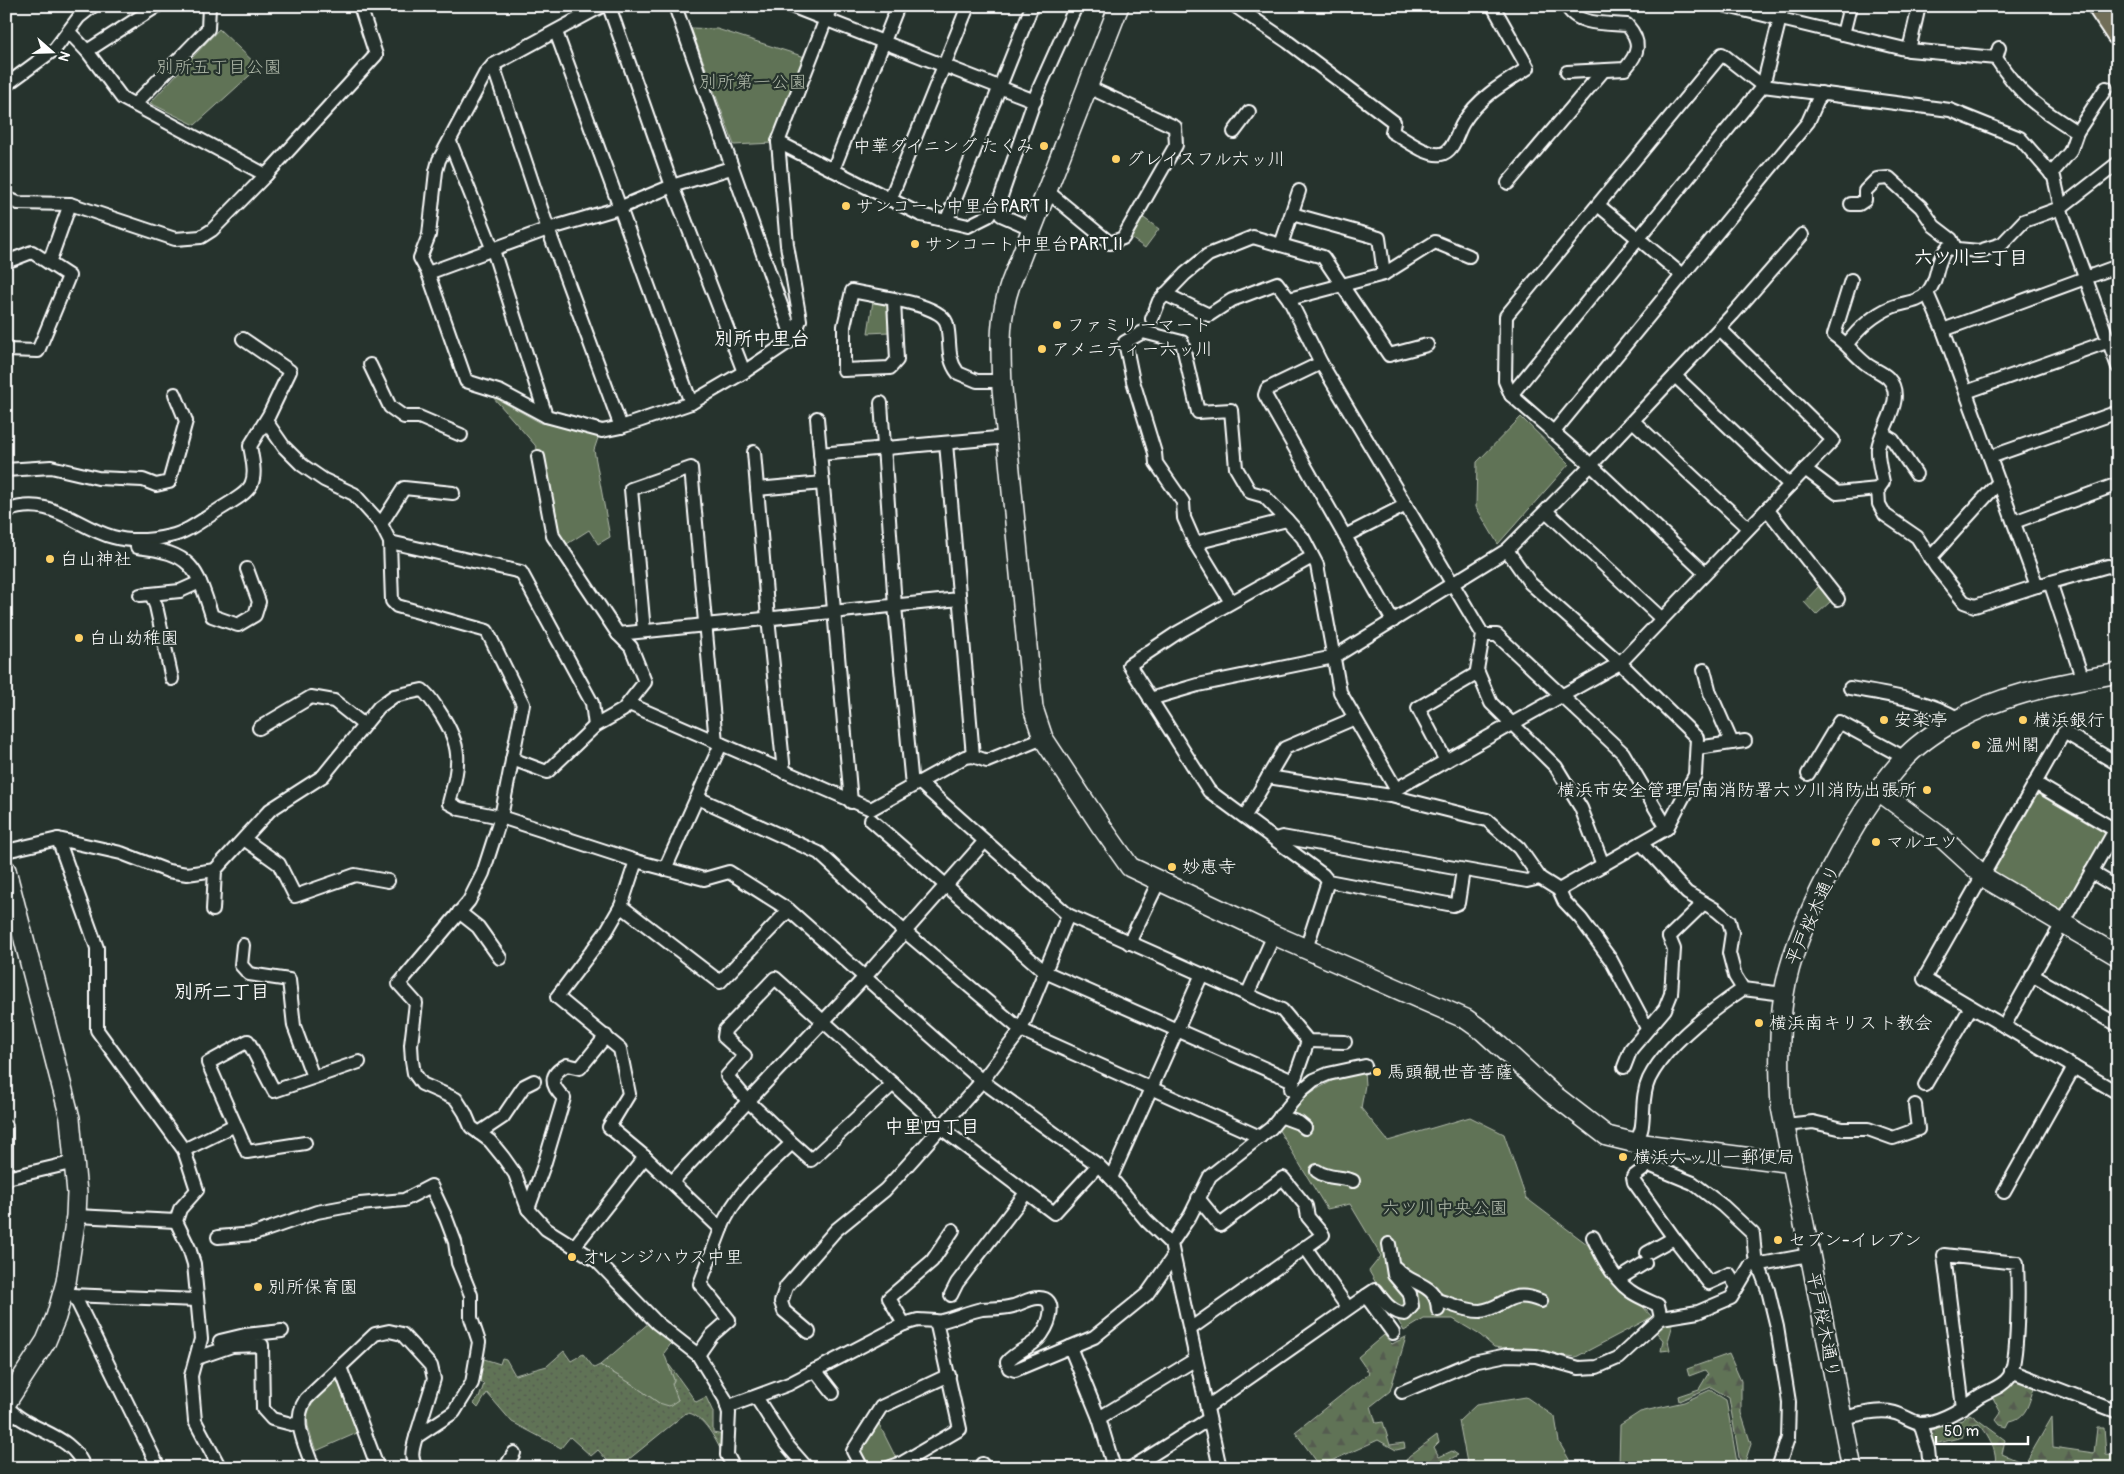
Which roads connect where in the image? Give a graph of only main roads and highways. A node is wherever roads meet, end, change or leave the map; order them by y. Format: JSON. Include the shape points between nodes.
{"nodes":[{"id":1,"x":2100,"y":6,"type":"edge"},
{"id":2,"x":2118,"y":33,"type":"edge"}],
"edges":[{"from":1,"to":2,"type":"highway"}]}
